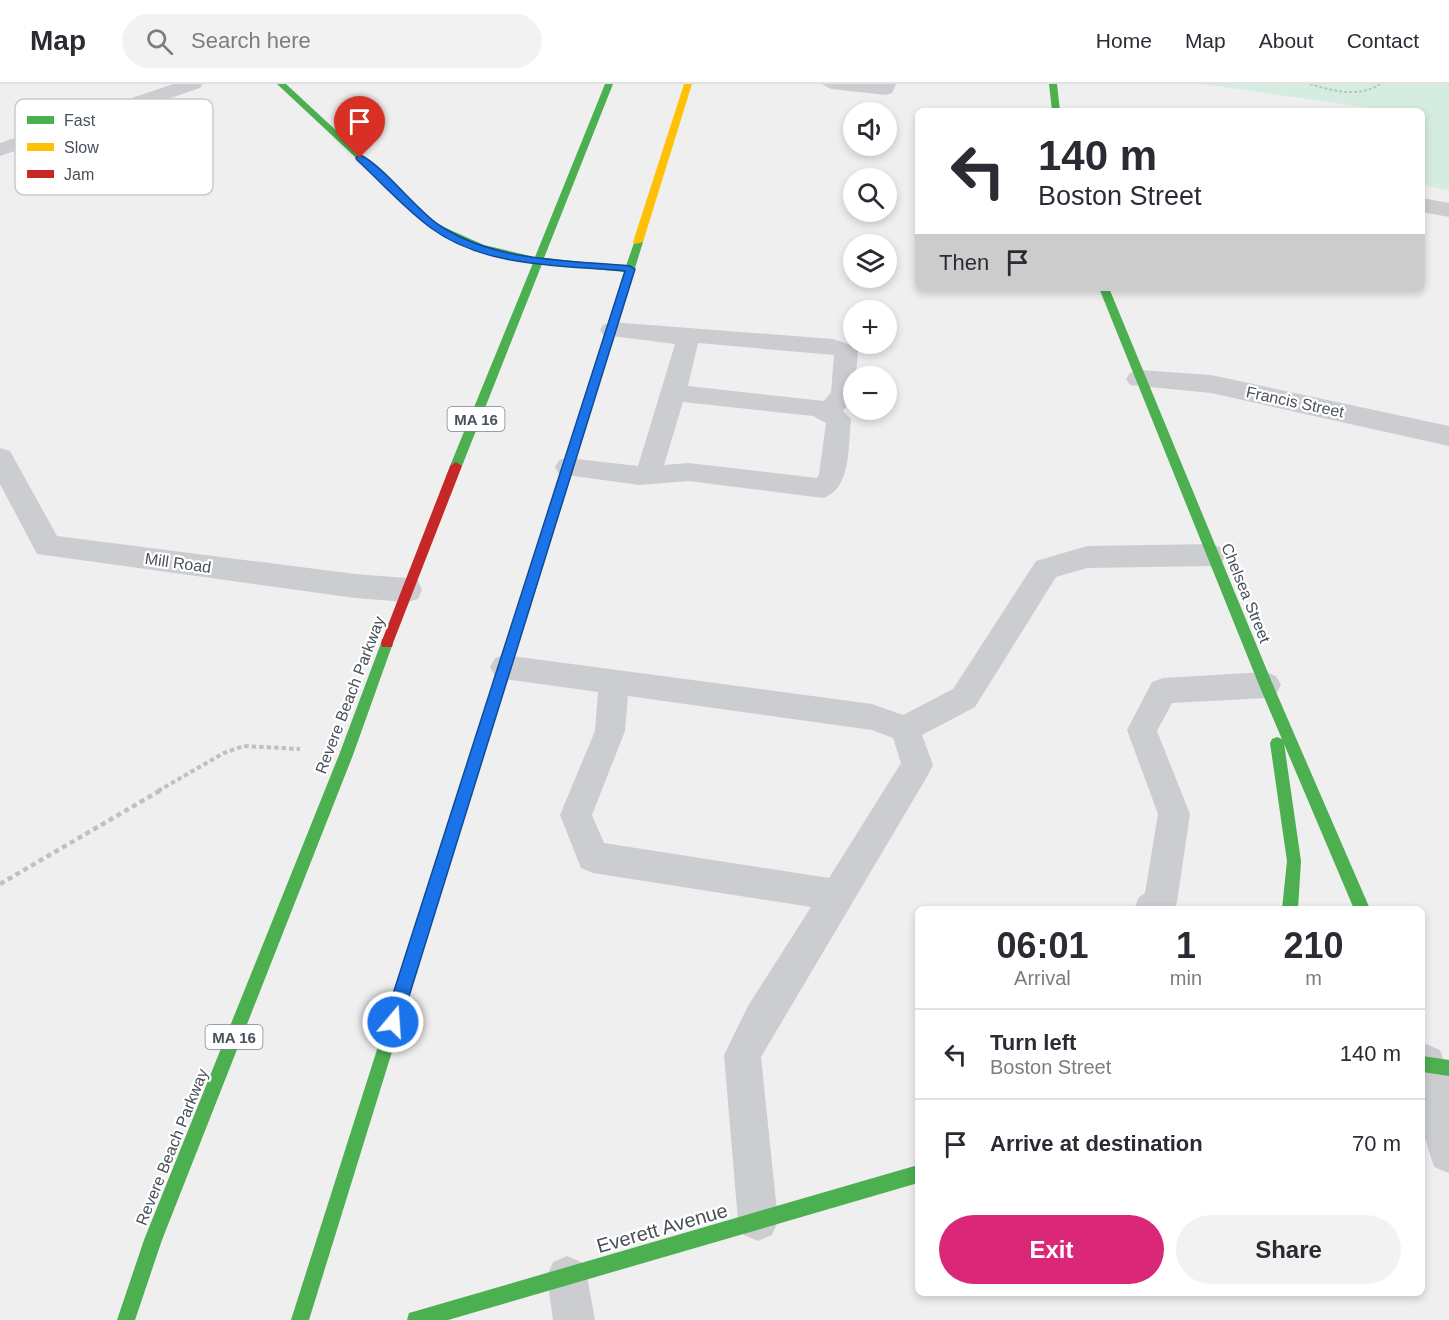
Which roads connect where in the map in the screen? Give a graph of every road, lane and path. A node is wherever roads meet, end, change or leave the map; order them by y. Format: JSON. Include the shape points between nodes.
{"nodes":[{"id":1,"x":193,"y":84,"type":"edge"},
{"id":2,"x":281,"y":84,"type":"edge"},
{"id":3,"x":609,"y":84,"type":"edge"},
{"id":4,"x":688,"y":84,"type":"edge"},
{"id":5,"x":831,"y":84,"type":"edge"},
{"id":6,"x":1053,"y":84,"type":"edge"},
{"id":7,"x":1310,"y":84,"type":"edge"},
{"id":8,"x":1380,"y":84,"type":"edge"},
{"id":9,"x":886,"y":86,"type":"edge"},
{"id":10,"x":149,"y":99,"type":"edge"},
{"id":11,"x":1056,"y":108,"type":"edge"},
{"id":12,"x":15,"y":145,"type":"edge"},
{"id":13,"x":0,"y":150,"type":"edge"},
{"id":14,"x":1425,"y":206,"type":"edge"},
{"id":15,"x":1449,"y":210,"type":"edge"},
{"id":16,"x":540,"y":261,"type":"junction"},
{"id":17,"x":630,"y":269,"type":"junction"},
{"id":18,"x":1105,"y":291,"type":"edge"},
{"id":19,"x":611,"y":330,"type":"junction"},
{"id":20,"x":688,"y":338,"type":"junction"},
{"id":21,"x":1139,"y":379,"type":"junction"},
{"id":22,"x":674,"y":393,"type":"junction"},
{"id":23,"x":828,"y":414,"type":"junction"},
{"id":24,"x":1449,"y":436,"type":"edge"},
{"id":25,"x":0,"y":458,"type":"edge"},
{"id":26,"x":568,"y":466,"type":"junction"},
{"id":27,"x":652,"y":476,"type":"junction"},
{"id":28,"x":1212,"y":555,"type":"junction"},
{"id":29,"x":407,"y":591,"type":"junction"},
{"id":30,"x":505,"y":667,"type":"junction"},
{"id":31,"x":614,"y":682,"type":"junction"},
{"id":32,"x":1266,"y":685,"type":"junction"},
{"id":33,"x":905,"y":729,"type":"junction"},
{"id":34,"x":346,"y":755,"type":"junction"},
{"id":35,"x":0,"y":884,"type":"edge"},
{"id":36,"x":837,"y":895,"type":"junction"},
{"id":37,"x":1156,"y":906,"type":"edge"},
{"id":38,"x":1290,"y":906,"type":"edge"},
{"id":39,"x":1361,"y":906,"type":"edge"},
{"id":40,"x":1430,"y":1062,"type":"edge"},
{"id":41,"x":1449,"y":1152,"type":"edge"},
{"id":42,"x":915,"y":1175,"type":"edge"},
{"id":43,"x":758,"y":1221,"type":"junction"},
{"id":44,"x":567,"y":1276,"type":"junction"},
{"id":45,"x":126,"y":1320,"type":"edge"},
{"id":46,"x":300,"y":1320,"type":"edge"},
{"id":47,"x":416,"y":1320,"type":"edge"},
{"id":48,"x":574,"y":1320,"type":"edge"}],
"edges":[{"from":1,"to":10,"type":"street"},
{"from":2,"to":16,"type":"main road","via":[[445,234],[485,252]]},
{"from":3,"to":16,"type":"main road","name":"Revere Beach Parkway","number":"MA 16"},
{"from":4,"to":17,"type":"main road"},
{"from":5,"to":9,"type":"lane"},
{"from":6,"to":11,"type":"main road"},
{"from":7,"to":8,"type":"path","via":[[1358,92]]},
{"from":12,"to":13,"type":"street"},
{"from":14,"to":15,"type":"street"},
{"from":16,"to":17,"type":"main road"},
{"from":16,"to":29,"type":"main road","name":"Revere Beach Parkway","number":"MA 16"},
{"from":17,"to":19,"type":"main road"},
{"from":18,"to":21,"type":"main road","name":"Chelsea Street"},
{"from":19,"to":20,"type":"lane"},
{"from":19,"to":26,"type":"main road"},
{"from":20,"to":22,"type":"lane"},
{"from":20,"to":23,"type":"lane","via":[[701,335],[846,351],[843,394]]},
{"from":21,"to":24,"type":"street","name":"Francis Street","via":[[1211,384]]},
{"from":21,"to":28,"type":"main road","name":"Chelsea Street"},
{"from":22,"to":23,"type":"lane","via":[[818,408]]},
{"from":22,"to":27,"type":"lane","via":[[651,464]]},
{"from":23,"to":27,"type":"lane","via":[[839,419],[832,476],[823,488],[688,472]]},
{"from":25,"to":29,"type":"street","name":"Mill Road","via":[[48,546]]},
{"from":26,"to":27,"type":"lane"},
{"from":26,"to":30,"type":"main road"},
{"from":28,"to":32,"type":"main road","name":"Chelsea Street"},
{"from":28,"to":33,"type":"lane","via":[[1087,557],[1046,569],[964,698]]},
{"from":29,"to":34,"type":"main road","name":"Revere Beach Parkway","number":"MA 16"},
{"from":30,"to":31,"type":"lane"},
{"from":30,"to":46,"type":"main road"},
{"from":31,"to":33,"type":"lane","via":[[872,717]]},
{"from":31,"to":36,"type":"lane","via":[[610,731],[576,815],[593,857]]},
{"from":32,"to":37,"type":"lane","via":[[1163,690],[1142,730],[1174,814],[1160,903]]},
{"from":32,"to":38,"type":"main road","via":[[1292,844]]},
{"from":32,"to":39,"type":"main road","name":"Chelsea Street"},
{"from":33,"to":36,"type":"lane","via":[[917,765]]},
{"from":34,"to":35,"type":"path","via":[[268,745],[244,746],[224,753]]},
{"from":34,"to":45,"type":"main road","name":"Revere Beach Parkway","number":"MA 16","via":[[153,1240]]},
{"from":36,"to":43,"type":"lane","via":[[742,1055]]},
{"from":40,"to":41,"type":"street"},
{"from":42,"to":43,"type":"main road","name":"Everett Avenue"},
{"from":43,"to":44,"type":"main road","name":"Everett Avenue"},
{"from":44,"to":47,"type":"main road","name":"Everett Avenue"},
{"from":44,"to":48,"type":"lane"}]}
